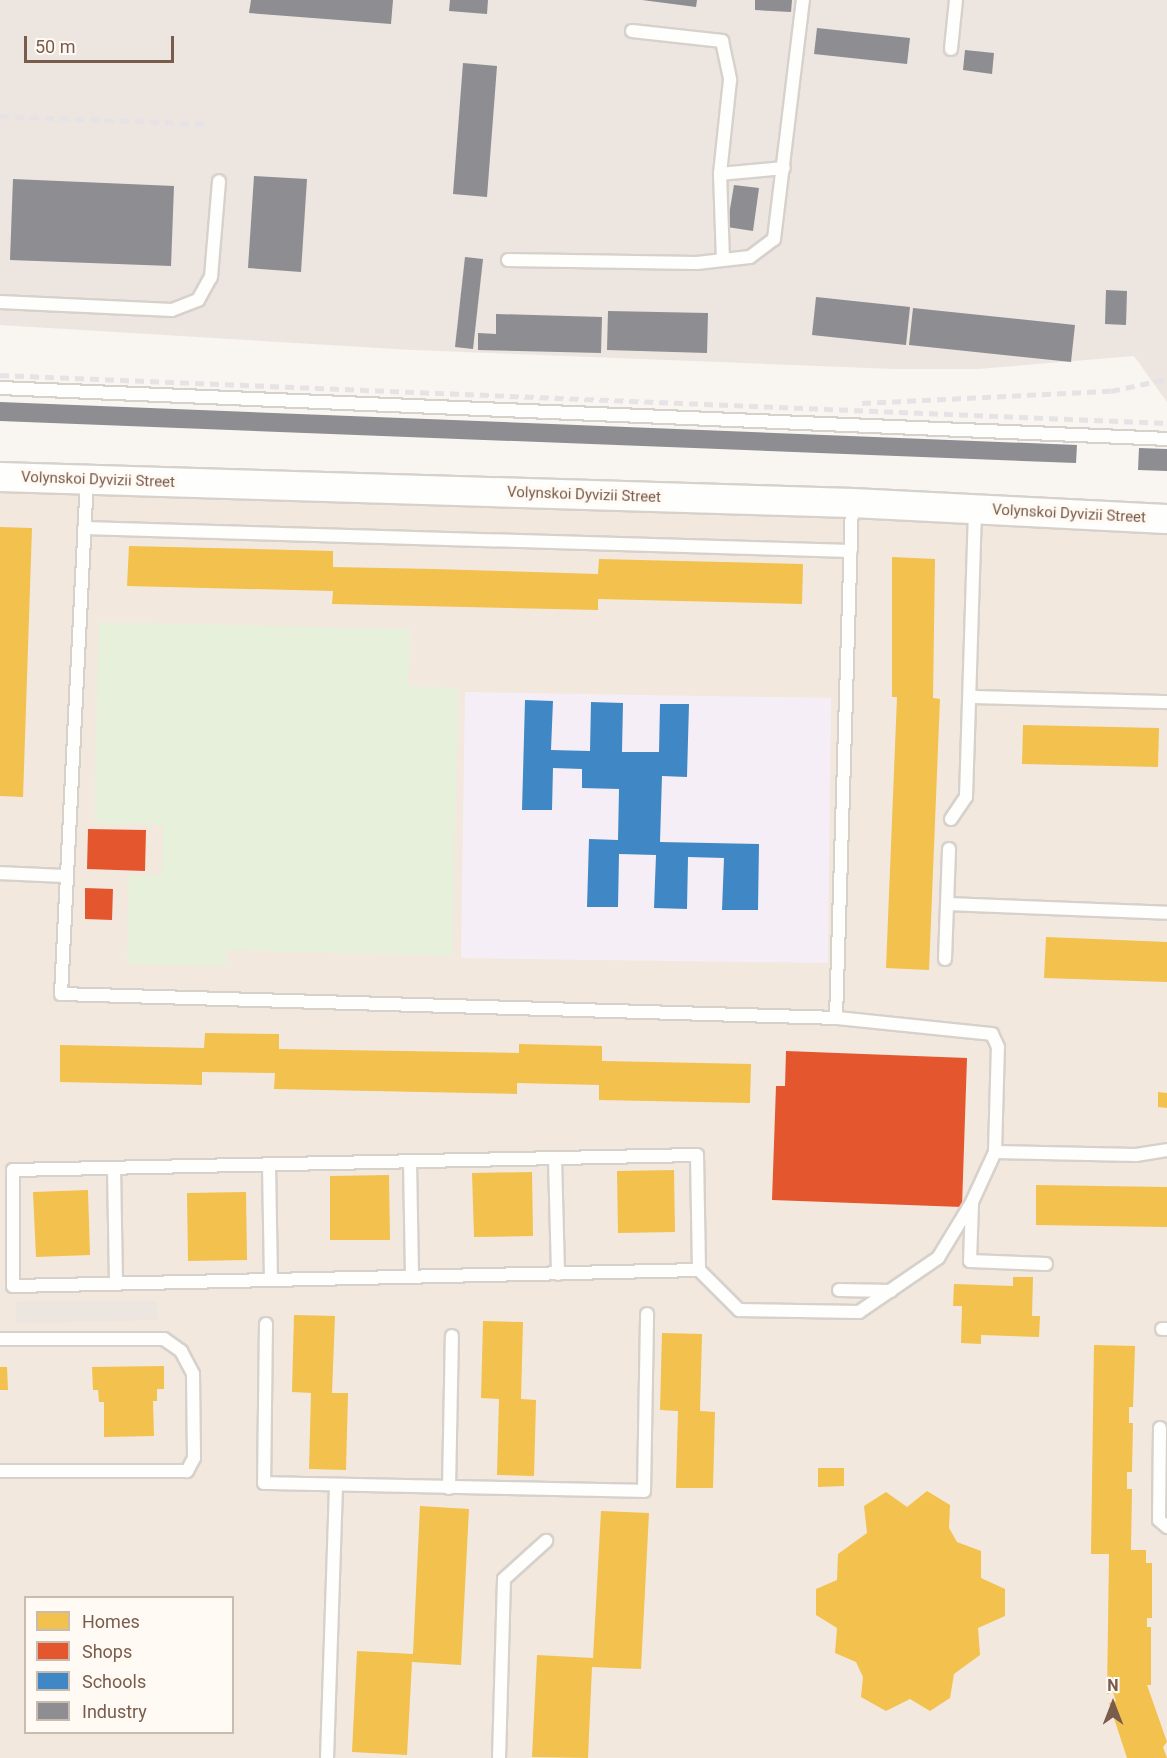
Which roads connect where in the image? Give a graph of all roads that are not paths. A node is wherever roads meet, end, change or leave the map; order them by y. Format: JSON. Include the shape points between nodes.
{"nodes":[{"id":1,"x":803,"y":0,"type":"edge"},
{"id":2,"x":956,"y":0,"type":"edge"},
{"id":3,"x":632,"y":30,"type":"dead end"},
{"id":4,"x":951,"y":49,"type":"dead end"},
{"id":5,"x":784,"y":168,"type":"junction"},
{"id":6,"x":720,"y":174,"type":"junction"},
{"id":7,"x":219,"y":181,"type":"dead end"},
{"id":8,"x":507,"y":260,"type":"dead end"},
{"id":9,"x":723,"y":260,"type":"junction"},
{"id":10,"x":0,"y":302,"type":"edge"},
{"id":11,"x":0,"y":388,"type":"edge"},
{"id":12,"x":1167,"y":440,"type":"edge"},
{"id":13,"x":0,"y":477,"type":"edge"},
{"id":14,"x":87,"y":479,"type":"junction"},
{"id":15,"x":852,"y":503,"type":"junction"},
{"id":16,"x":975,"y":509,"type":"junction"},
{"id":17,"x":1167,"y":519,"type":"edge"},
{"id":18,"x":84,"y":528,"type":"junction"},
{"id":19,"x":851,"y":551,"type":"junction"},
{"id":20,"x":970,"y":697,"type":"junction"},
{"id":21,"x":1167,"y":702,"type":"edge"},
{"id":22,"x":951,"y":819,"type":"dead end"},
{"id":23,"x":949,"y":849,"type":"dead end"},
{"id":24,"x":0,"y":873,"type":"edge"},
{"id":25,"x":64,"y":876,"type":"junction"},
{"id":26,"x":947,"y":904,"type":"junction"},
{"id":27,"x":1167,"y":913,"type":"edge"},
{"id":28,"x":945,"y":959,"type":"dead end"},
{"id":29,"x":836,"y":1018,"type":"junction"},
{"id":30,"x":1167,"y":1150,"type":"edge"},
{"id":31,"x":995,"y":1152,"type":"junction"},
{"id":32,"x":555,"y":1158,"type":"junction"},
{"id":33,"x":410,"y":1161,"type":"junction"},
{"id":34,"x":269,"y":1165,"type":"junction"},
{"id":35,"x":114,"y":1168,"type":"junction"},
{"id":36,"x":6,"y":1192,"type":"edge"},
{"id":37,"x":972,"y":1202,"type":"junction"},
{"id":38,"x":1046,"y":1264,"type":"dead end"},
{"id":39,"x":699,"y":1270,"type":"junction"},
{"id":40,"x":558,"y":1274,"type":"junction"},
{"id":41,"x":412,"y":1277,"type":"junction"},
{"id":42,"x":271,"y":1280,"type":"junction"},
{"id":43,"x":116,"y":1284,"type":"junction"},
{"id":44,"x":839,"y":1290,"type":"dead end"},
{"id":45,"x":891,"y":1291,"type":"junction"},
{"id":46,"x":647,"y":1314,"type":"dead end"},
{"id":47,"x":266,"y":1324,"type":"dead end"},
{"id":48,"x":452,"y":1336,"type":"dead end"},
{"id":49,"x":0,"y":1339,"type":"edge"},
{"id":50,"x":1160,"y":1428,"type":"dead end"},
{"id":51,"x":0,"y":1471,"type":"edge"},
{"id":52,"x":336,"y":1485,"type":"junction"},
{"id":53,"x":449,"y":1488,"type":"junction"},
{"id":54,"x":1167,"y":1527,"type":"edge"},
{"id":55,"x":546,"y":1541,"type":"dead end"},
{"id":56,"x":327,"y":1758,"type":"edge"},
{"id":57,"x":499,"y":1758,"type":"edge"}],
"edges":[{"from":1,"to":5,"type":"lane"},
{"from":2,"to":4,"type":"lane"},
{"from":3,"to":6,"type":"lane","via":[[722,41],[730,80]]},
{"from":5,"to":6,"type":"lane"},
{"from":5,"to":9,"type":"lane","via":[[774,239],[750,256]]},
{"from":6,"to":9,"type":"lane"},
{"from":7,"to":10,"type":"lane","via":[[211,277],[198,300],[172,310]]},
{"from":8,"to":9,"type":"lane"},
{"from":11,"to":12,"type":"lane"},
{"from":13,"to":14,"type":"street","name":"Volynskoi Dyvizii Street"},
{"from":14,"to":15,"type":"street","name":"Volynskoi Dyvizii Street"},
{"from":14,"to":18,"type":"lane"},
{"from":15,"to":16,"type":"street","name":"Volynskoi Dyvizii Street"},
{"from":15,"to":19,"type":"lane"},
{"from":16,"to":17,"type":"street","name":"Volynskoi Dyvizii Street"},
{"from":16,"to":20,"type":"lane"},
{"from":18,"to":19,"type":"lane"},
{"from":18,"to":25,"type":"lane"},
{"from":19,"to":29,"type":"lane"},
{"from":20,"to":21,"type":"lane"},
{"from":20,"to":22,"type":"lane","via":[[966,797]]},
{"from":23,"to":26,"type":"lane"},
{"from":24,"to":25,"type":"lane"},
{"from":25,"to":29,"type":"lane","via":[[61,994]]},
{"from":26,"to":27,"type":"lane"},
{"from":26,"to":28,"type":"lane"},
{"from":29,"to":31,"type":"lane","via":[[992,1034],[998,1047]]},
{"from":30,"to":31,"type":"lane","via":[[1136,1155]]},
{"from":31,"to":37,"type":"lane"},
{"from":32,"to":33,"type":"lane"},
{"from":32,"to":39,"type":"lane","via":[[697,1155]]},
{"from":32,"to":40,"type":"lane"},
{"from":33,"to":34,"type":"lane"},
{"from":33,"to":41,"type":"lane"},
{"from":34,"to":35,"type":"lane"},
{"from":34,"to":42,"type":"lane"},
{"from":35,"to":36,"type":"lane","via":[[13,1170]]},
{"from":35,"to":43,"type":"lane"},
{"from":36,"to":43,"type":"lane","via":[[13,1286]]},
{"from":37,"to":38,"type":"lane","via":[[970,1261]]},
{"from":37,"to":45,"type":"lane","via":[[938,1258]]},
{"from":39,"to":40,"type":"lane"},
{"from":39,"to":45,"type":"lane","via":[[739,1310],[859,1312]]},
{"from":40,"to":41,"type":"lane"},
{"from":41,"to":42,"type":"lane"},
{"from":42,"to":43,"type":"lane"},
{"from":44,"to":45,"type":"lane"},
{"from":46,"to":53,"type":"lane","via":[[644,1491]]},
{"from":47,"to":52,"type":"lane","via":[[264,1483]]},
{"from":48,"to":53,"type":"lane"},
{"from":49,"to":51,"type":"lane","via":[[164,1339],[181,1351],[193,1374],[194,1458],[187,1471]]},
{"from":50,"to":54,"type":"lane","via":[[1159,1520]]},
{"from":52,"to":53,"type":"lane"},
{"from":52,"to":56,"type":"lane"},
{"from":55,"to":57,"type":"lane","via":[[504,1579]]}]}
